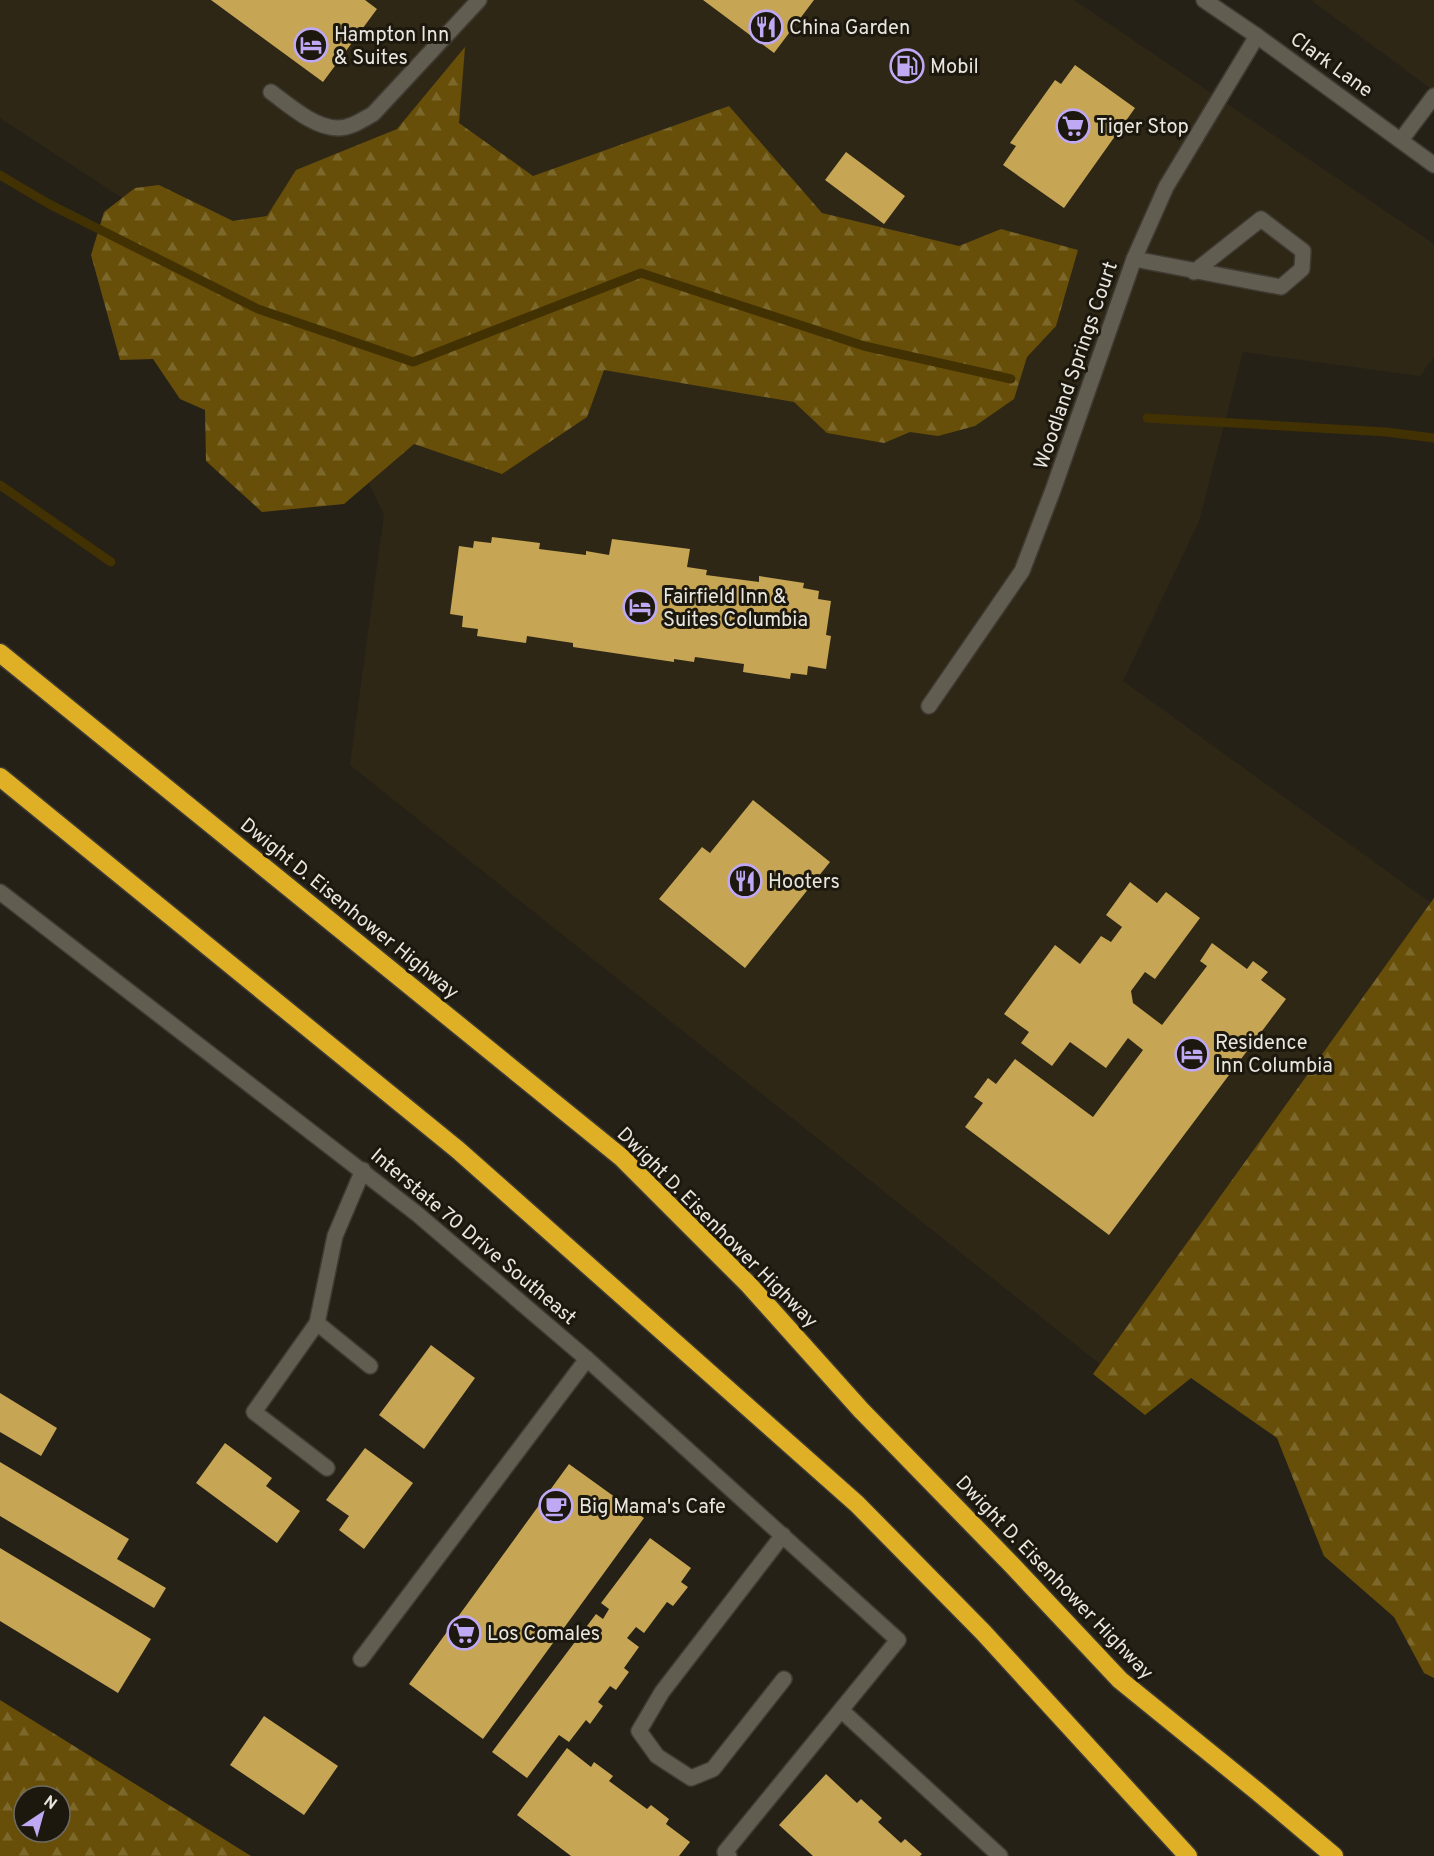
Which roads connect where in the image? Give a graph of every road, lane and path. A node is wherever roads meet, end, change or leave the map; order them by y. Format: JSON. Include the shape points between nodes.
{"nodes":[{"id":1,"x":479,"y":0,"type":"edge"},
{"id":2,"x":1204,"y":0,"type":"edge"},
{"id":3,"x":1257,"y":36,"type":"junction"},
{"id":4,"x":270,"y":92,"type":"dead end"},
{"id":5,"x":1434,"y":96,"type":"edge"},
{"id":6,"x":1401,"y":140,"type":"junction"},
{"id":7,"x":1434,"y":165,"type":"edge"},
{"id":8,"x":1134,"y":260,"type":"junction"},
{"id":9,"x":1194,"y":272,"type":"junction"},
{"id":10,"x":0,"y":653,"type":"edge"},
{"id":11,"x":929,"y":706,"type":"dead end"},
{"id":12,"x":0,"y":777,"type":"edge"},
{"id":13,"x":0,"y":892,"type":"edge"},
{"id":14,"x":363,"y":1170,"type":"junction"},
{"id":15,"x":317,"y":1323,"type":"junction"},
{"id":16,"x":587,"y":1359,"type":"junction"},
{"id":17,"x":370,"y":1366,"type":"dead end"},
{"id":18,"x":327,"y":1468,"type":"dead end"},
{"id":19,"x":783,"y":1535,"type":"junction"},
{"id":20,"x":361,"y":1659,"type":"dead end"},
{"id":21,"x":784,"y":1679,"type":"dead end"},
{"id":22,"x":841,"y":1710,"type":"junction"},
{"id":23,"x":729,"y":1856,"type":"edge"},
{"id":24,"x":1000,"y":1856,"type":"edge"},
{"id":25,"x":1188,"y":1856,"type":"edge"},
{"id":26,"x":1334,"y":1856,"type":"edge"}],
"edges":[{"from":1,"to":4,"type":"street","via":[[373,114],[355,125],[337,128],[317,123]]},
{"from":2,"to":3,"type":"street","name":"Clark Lane"},
{"from":3,"to":6,"type":"street","name":"Clark Lane"},
{"from":3,"to":8,"type":"street","name":"Woodland Springs Court","via":[[1166,188]]},
{"from":5,"to":6,"type":"street"},
{"from":6,"to":7,"type":"street","name":"Clark Lane"},
{"from":8,"to":9,"type":"street"},
{"from":8,"to":11,"type":"street","name":"Woodland Springs Court","via":[[1022,571]]},
{"from":9,"to":9,"type":"street","via":[[1281,287],[1302,269],[1303,251],[1260,219]]},
{"from":10,"to":26,"type":"highway","name":"Dwight D. Eisenhower Highway","via":[[621,1157],[749,1285],[861,1410],[1120,1680]]},
{"from":12,"to":25,"type":"highway","via":[[458,1150],[857,1504],[983,1632]]},
{"from":13,"to":14,"type":"street","name":"Interstate 70 Drive Southeast"},
{"from":14,"to":15,"type":"street","via":[[335,1236]]},
{"from":14,"to":16,"type":"street","name":"Interstate 70 Drive Southeast"},
{"from":15,"to":17,"type":"street"},
{"from":15,"to":18,"type":"street","via":[[254,1413]]},
{"from":16,"to":19,"type":"street","name":"Interstate 70 Drive Southeast"},
{"from":16,"to":20,"type":"street"},
{"from":19,"to":21,"type":"street","via":[[662,1692],[639,1731],[657,1756],[691,1778],[713,1769]]},
{"from":19,"to":22,"type":"street","name":"Interstate 70 Drive Southeast","via":[[898,1640]]},
{"from":22,"to":23,"type":"street","via":[[725,1852]]},
{"from":22,"to":24,"type":"street"}]}
